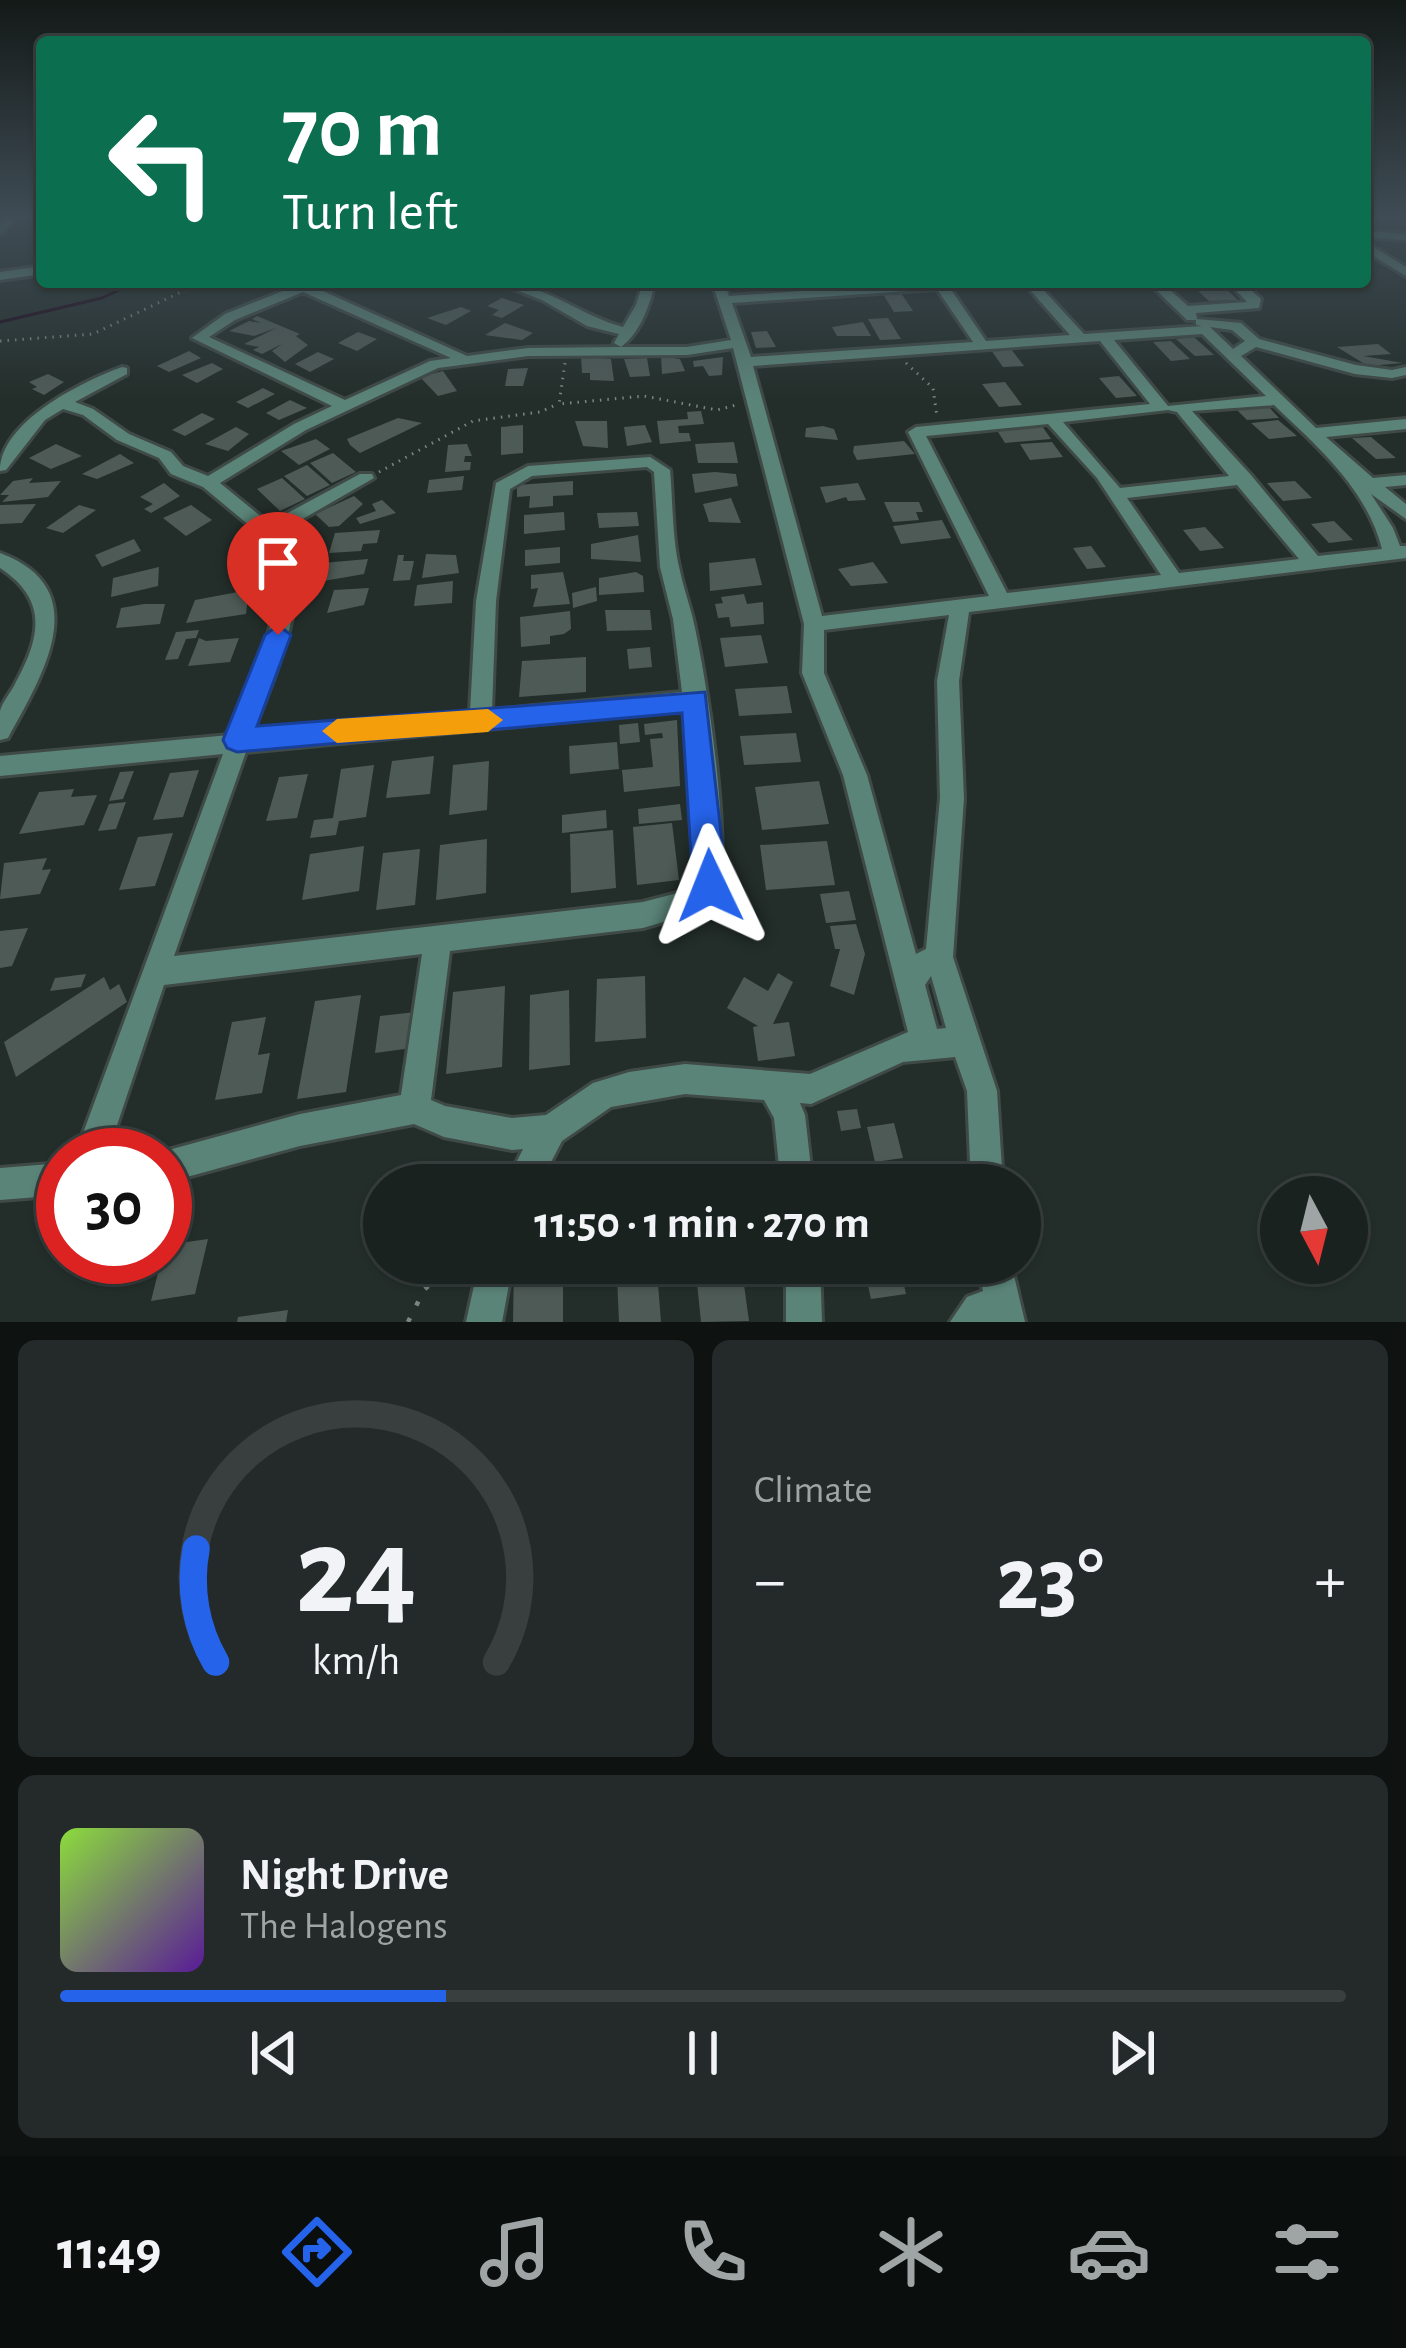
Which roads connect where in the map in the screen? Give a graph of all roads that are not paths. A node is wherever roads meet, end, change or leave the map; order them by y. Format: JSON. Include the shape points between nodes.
{"nodes":[{"id":1,"x":299,"y":288,"type":"edge"},
{"id":2,"x":317,"y":288,"type":"edge"},
{"id":3,"x":516,"y":288,"type":"edge"},
{"id":4,"x":554,"y":288,"type":"edge"},
{"id":5,"x":647,"y":288,"type":"edge"},
{"id":6,"x":720,"y":288,"type":"edge"},
{"id":7,"x":898,"y":288,"type":"edge"},
{"id":8,"x":943,"y":288,"type":"edge"},
{"id":9,"x":1034,"y":288,"type":"edge"},
{"id":10,"x":1161,"y":288,"type":"edge"},
{"id":11,"x":1239,"y":288,"type":"edge"},
{"id":12,"x":725,"y":300,"type":"junction"},
{"id":13,"x":559,"y":305,"type":"junction"},
{"id":14,"x":1185,"y":310,"type":"junction"},
{"id":15,"x":1201,"y":326,"type":"junction"},
{"id":16,"x":626,"y":332,"type":"junction"},
{"id":17,"x":1080,"y":338,"type":"junction"},
{"id":18,"x":1105,"y":338,"type":"junction"},
{"id":19,"x":1254,"y":342,"type":"junction"},
{"id":20,"x":982,"y":345,"type":"junction"},
{"id":21,"x":619,"y":349,"type":"junction"},
{"id":22,"x":742,"y":352,"type":"junction"},
{"id":23,"x":1231,"y":356,"type":"junction"},
{"id":24,"x":461,"y":357,"type":"junction"},
{"id":25,"x":122,"y":370,"type":"dead end"},
{"id":26,"x":1406,"y":371,"type":"edge"},
{"id":27,"x":1278,"y":400,"type":"junction"},
{"id":28,"x":62,"y":403,"type":"junction"},
{"id":29,"x":342,"y":405,"type":"junction"},
{"id":30,"x":1161,"y":408,"type":"junction"},
{"id":31,"x":1181,"y":408,"type":"junction"},
{"id":32,"x":1050,"y":417,"type":"junction"},
{"id":33,"x":1406,"y":424,"type":"edge"},
{"id":34,"x":1312,"y":433,"type":"junction"},
{"id":35,"x":1345,"y":464,"type":"junction"},
{"id":36,"x":0,"y":466,"type":"edge"},
{"id":37,"x":366,"y":478,"type":"road end"},
{"id":38,"x":1245,"y":479,"type":"junction"},
{"id":39,"x":1406,"y":480,"type":"edge"},
{"id":40,"x":209,"y":483,"type":"junction"},
{"id":41,"x":1372,"y":483,"type":"junction"},
{"id":42,"x":1114,"y":494,"type":"junction"},
{"id":43,"x":1406,"y":513,"type":"edge"},
{"id":44,"x":271,"y":529,"type":"junction"},
{"id":45,"x":1399,"y":552,"type":"edge"},
{"id":46,"x":0,"y":559,"type":"edge"},
{"id":47,"x":1311,"y":561,"type":"junction"},
{"id":48,"x":1173,"y":579,"type":"junction"},
{"id":49,"x":1002,"y":602,"type":"junction"},
{"id":50,"x":960,"y":610,"type":"junction"},
{"id":51,"x":814,"y":624,"type":"junction"},
{"id":52,"x":695,"y":700,"type":"junction"},
{"id":53,"x":482,"y":721,"type":"junction"},
{"id":54,"x":0,"y":731,"type":"edge"},
{"id":55,"x":237,"y":740,"type":"junction"},
{"id":56,"x":0,"y":766,"type":"edge"},
{"id":57,"x":438,"y":941,"type":"junction"},
{"id":58,"x":939,"y":958,"type":"junction"},
{"id":59,"x":154,"y":972,"type":"junction"},
{"id":60,"x":911,"y":981,"type":"junction"},
{"id":61,"x":964,"y":1041,"type":"junction"},
{"id":62,"x":926,"y":1044,"type":"junction"},
{"id":63,"x":773,"y":1086,"type":"junction"},
{"id":64,"x":414,"y":1108,"type":"junction"},
{"id":65,"x":100,"y":1128,"type":"edge"},
{"id":66,"x":551,"y":1130,"type":"junction"},
{"id":67,"x":192,"y":1160,"type":"edge"},
{"id":68,"x":532,"y":1164,"type":"edge"},
{"id":69,"x":795,"y":1164,"type":"edge"},
{"id":70,"x":986,"y":1164,"type":"edge"},
{"id":71,"x":36,"y":1181,"type":"edge"},
{"id":72,"x":0,"y":1184,"type":"edge"},
{"id":73,"x":492,"y":1284,"type":"edge"},
{"id":74,"x":803,"y":1284,"type":"edge"},
{"id":75,"x":999,"y":1284,"type":"edge"},
{"id":76,"x":1005,"y":1314,"type":"edge"},
{"id":77,"x":484,"y":1322,"type":"edge"},
{"id":78,"x":804,"y":1322,"type":"edge"},
{"id":79,"x":968,"y":1322,"type":"edge"}],
"edges":[{"from":1,"to":29,"type":"street","via":[[199,338]]},
{"from":2,"to":24,"type":"street"},
{"from":3,"to":13,"type":"street"},
{"from":4,"to":13,"type":"street"},
{"from":5,"to":16,"type":"street"},
{"from":6,"to":12,"type":"street"},
{"from":7,"to":12,"type":"street"},
{"from":8,"to":20,"type":"street"},
{"from":9,"to":17,"type":"street"},
{"from":10,"to":14,"type":"street"},
{"from":11,"to":14,"type":"street","via":[[1254,305]]},
{"from":12,"to":22,"type":"street"},
{"from":13,"to":16,"type":"street"},
{"from":14,"to":15,"type":"street"},
{"from":15,"to":18,"type":"street"},
{"from":15,"to":19,"type":"street","via":[[1225,322]]},
{"from":15,"to":23,"type":"street"},
{"from":16,"to":21,"type":"street"},
{"from":17,"to":18,"type":"street"},
{"from":17,"to":20,"type":"street"},
{"from":18,"to":30,"type":"street"},
{"from":19,"to":23,"type":"street"},
{"from":19,"to":26,"type":"street","via":[[1377,376]]},
{"from":20,"to":22,"type":"street"},
{"from":21,"to":22,"type":"street"},
{"from":21,"to":24,"type":"street"},
{"from":22,"to":51,"type":"street"},
{"from":23,"to":27,"type":"street"},
{"from":24,"to":29,"type":"street"},
{"from":25,"to":28,"type":"street"},
{"from":27,"to":31,"type":"street"},
{"from":27,"to":34,"type":"street"},
{"from":28,"to":36,"type":"street","via":[[39,417]]},
{"from":28,"to":40,"type":"street"},
{"from":29,"to":40,"type":"street"},
{"from":30,"to":31,"type":"street"},
{"from":30,"to":32,"type":"street"},
{"from":31,"to":38,"type":"street"},
{"from":32,"to":42,"type":"street"},
{"from":32,"to":49,"type":"street","via":[[915,434]]},
{"from":33,"to":34,"type":"street"},
{"from":34,"to":35,"type":"street"},
{"from":35,"to":41,"type":"street"},
{"from":35,"to":45,"type":"street"},
{"from":37,"to":44,"type":"street"},
{"from":38,"to":42,"type":"street"},
{"from":38,"to":47,"type":"street"},
{"from":39,"to":41,"type":"street"},
{"from":40,"to":44,"type":"street"},
{"from":41,"to":43,"type":"street"},
{"from":42,"to":48,"type":"street"},
{"from":44,"to":55,"type":"street","via":[[282,543],[290,593]]},
{"from":45,"to":47,"type":"street"},
{"from":46,"to":54,"type":"street","via":[[30,575],[45,598],[46,640]]},
{"from":47,"to":48,"type":"street"},
{"from":48,"to":49,"type":"street"},
{"from":49,"to":50,"type":"street"},
{"from":50,"to":51,"type":"street"},
{"from":50,"to":58,"type":"street","via":[[948,681],[952,798]]},
{"from":51,"to":60,"type":"street","via":[[812,673],[855,775]]},
{"from":52,"to":53,"type":"street"},
{"from":52,"to":53,"type":"street","via":[[669,567],[662,470],[650,462],[529,471],[502,487],[485,601]]},
{"from":52,"to":57,"type":"street","via":[[711,851],[705,898],[643,915]]},
{"from":53,"to":55,"type":"street"},
{"from":55,"to":56,"type":"street"},
{"from":55,"to":59,"type":"street"},
{"from":57,"to":59,"type":"street"},
{"from":57,"to":64,"type":"street"},
{"from":58,"to":60,"type":"street"},
{"from":58,"to":61,"type":"street"},
{"from":59,"to":65,"type":"street"},
{"from":60,"to":62,"type":"street"},
{"from":61,"to":62,"type":"street"},
{"from":61,"to":70,"type":"street","via":[[982,1091]]},
{"from":62,"to":63,"type":"street","via":[[902,1047],[831,1084]]},
{"from":63,"to":66,"type":"street","via":[[685,1079],[629,1087]]},
{"from":63,"to":69,"type":"street","via":[[789,1115]]},
{"from":64,"to":66,"type":"street","via":[[512,1134]]},
{"from":64,"to":67,"type":"street"},
{"from":66,"to":68,"type":"street"},
{"from":71,"to":72,"type":"street"},
{"from":73,"to":77,"type":"street"},
{"from":74,"to":78,"type":"street"},
{"from":75,"to":76,"type":"street"},
{"from":76,"to":79,"type":"street","via":[[979,1310]]}]}
